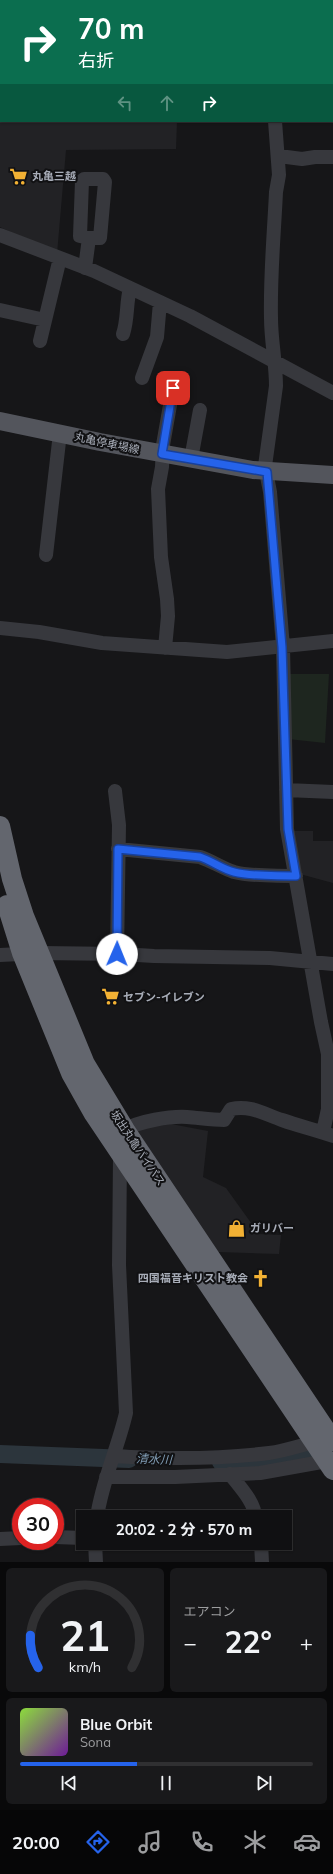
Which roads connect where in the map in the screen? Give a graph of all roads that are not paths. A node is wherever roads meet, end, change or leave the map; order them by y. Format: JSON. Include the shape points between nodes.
{"nodes":[{"id":1,"x":275,"y":122,"type":"edge"},
{"id":2,"x":279,"y":156,"type":"junction"},
{"id":3,"x":333,"y":158,"type":"edge"},
{"id":4,"x":0,"y":235,"type":"edge"},
{"id":5,"x":89,"y":238,"type":"dead end"},
{"id":6,"x":60,"y":258,"type":"junction"},
{"id":7,"x":85,"y":268,"type":"junction"},
{"id":8,"x":130,"y":288,"type":"junction"},
{"id":9,"x":160,"y":302,"type":"junction"},
{"id":10,"x":0,"y":310,"type":"edge"},
{"id":11,"x":45,"y":320,"type":"junction"},
{"id":12,"x":123,"y":334,"type":"dead end"},
{"id":13,"x":40,"y":341,"type":"dead end"},
{"id":14,"x":273,"y":360,"type":"junction"},
{"id":15,"x":142,"y":378,"type":"dead end"},
{"id":16,"x":173,"y":388,"type":"dead end"},
{"id":17,"x":333,"y":393,"type":"edge"},
{"id":18,"x":200,"y":410,"type":"dead end"},
{"id":19,"x":0,"y":421,"type":"edge"},
{"id":20,"x":60,"y":433,"type":"junction"},
{"id":21,"x":162,"y":454,"type":"junction"},
{"id":22,"x":191,"y":459,"type":"junction"},
{"id":23,"x":267,"y":472,"type":"junction"},
{"id":24,"x":333,"y":475,"type":"edge"},
{"id":25,"x":46,"y":555,"type":"dead end"},
{"id":26,"x":0,"y":628,"type":"edge"},
{"id":27,"x":333,"y":641,"type":"edge"},
{"id":28,"x":282,"y":647,"type":"junction"},
{"id":29,"x":165,"y":648,"type":"junction"},
{"id":30,"x":286,"y":790,"type":"junction"},
{"id":31,"x":115,"y":791,"type":"dead end"},
{"id":32,"x":333,"y":792,"type":"edge"},
{"id":33,"x":0,"y":826,"type":"edge"},
{"id":34,"x":118,"y":849,"type":"junction"},
{"id":35,"x":296,"y":876,"type":"junction"},
{"id":36,"x":0,"y":885,"type":"edge"},
{"id":37,"x":31,"y":953,"type":"junction"},
{"id":38,"x":117,"y":954,"type":"junction"},
{"id":39,"x":0,"y":955,"type":"edge"},
{"id":40,"x":311,"y":961,"type":"junction"},
{"id":41,"x":333,"y":964,"type":"edge"},
{"id":42,"x":125,"y":1130,"type":"junction"},
{"id":43,"x":328,"y":1134,"type":"edge"},
{"id":44,"x":120,"y":1155,"type":"junction"},
{"id":45,"x":327,"y":1437,"type":"edge"},
{"id":46,"x":114,"y":1456,"type":"junction"},
{"id":47,"x":330,"y":1466,"type":"edge"},
{"id":48,"x":230,"y":1474,"type":"junction"},
{"id":49,"x":106,"y":1476,"type":"junction"},
{"id":50,"x":98,"y":1510,"type":"edge"},
{"id":51,"x":254,"y":1510,"type":"edge"},
{"id":52,"x":64,"y":1537,"type":"edge"},
{"id":53,"x":76,"y":1538,"type":"edge"},
{"id":54,"x":12,"y":1539,"type":"edge"},
{"id":55,"x":0,"y":1540,"type":"edge"},
{"id":56,"x":95,"y":1550,"type":"edge"},
{"id":57,"x":261,"y":1550,"type":"edge"},
{"id":58,"x":96,"y":1562,"type":"edge"},
{"id":59,"x":262,"y":1562,"type":"edge"}],
"edges":[{"from":1,"to":2,"type":"street"},
{"from":2,"to":3,"type":"street","via":[[302,159]]},
{"from":2,"to":14,"type":"street","via":[[270,316]]},
{"from":4,"to":6,"type":"street"},
{"from":5,"to":7,"type":"street"},
{"from":6,"to":7,"type":"street"},
{"from":6,"to":11,"type":"street"},
{"from":7,"to":8,"type":"street"},
{"from":8,"to":9,"type":"street"},
{"from":8,"to":12,"type":"street","via":[[127,323]]},
{"from":9,"to":14,"type":"street"},
{"from":9,"to":15,"type":"street","via":[[157,337]]},
{"from":10,"to":11,"type":"street"},
{"from":11,"to":13,"type":"street"},
{"from":14,"to":17,"type":"street"},
{"from":14,"to":23,"type":"street","via":[[276,386]]},
{"from":16,"to":21,"type":"street"},
{"from":18,"to":22,"type":"street"},
{"from":19,"to":20,"type":"main road","name":"丸亀停車場線"},
{"from":20,"to":21,"type":"main road","name":"丸亀停車場線"},
{"from":20,"to":25,"type":"street"},
{"from":21,"to":22,"type":"main road","name":"丸亀停車場線"},
{"from":21,"to":29,"type":"street","via":[[158,489],[161,557],[167,599]]},
{"from":22,"to":23,"type":"main road","name":"丸亀停車場線"},
{"from":23,"to":24,"type":"main road","name":"丸亀停車場線"},
{"from":23,"to":28,"type":"street"},
{"from":26,"to":29,"type":"street","via":[[102,643]]},
{"from":27,"to":28,"type":"street"},
{"from":28,"to":29,"type":"street","via":[[226,652]]},
{"from":28,"to":30,"type":"street"},
{"from":30,"to":32,"type":"street"},
{"from":30,"to":35,"type":"street","via":[[288,829]]},
{"from":31,"to":34,"type":"street","via":[[119,825]]},
{"from":33,"to":37,"type":"highway","name":"坂出丸亀バイパス"},
{"from":34,"to":35,"type":"street","via":[[200,857],[242,874]]},
{"from":34,"to":38,"type":"street"},
{"from":35,"to":40,"type":"street"},
{"from":36,"to":37,"type":"highway","name":"坂出丸亀バイパス"},
{"from":37,"to":38,"type":"street"},
{"from":37,"to":39,"type":"street"},
{"from":37,"to":42,"type":"highway","name":"坂出丸亀バイパス","via":[[85,1064]]},
{"from":37,"to":44,"type":"highway","name":"坂出丸亀バイパス","via":[[72,1073]]},
{"from":38,"to":40,"type":"street"},
{"from":40,"to":41,"type":"street"},
{"from":40,"to":43,"type":"street","via":[[328,1054]]},
{"from":42,"to":43,"type":"street","via":[[134,1124],[170,1118],[224,1120],[231,1109],[242,1107]]},
{"from":42,"to":45,"type":"highway","name":"坂出丸亀バイパス"},
{"from":44,"to":45,"type":"highway","name":"坂出丸亀バイパス"},
{"from":44,"to":46,"type":"street","via":[[119,1265],[126,1414]]},
{"from":45,"to":46,"type":"street","via":[[271,1453],[231,1456]]},
{"from":45,"to":47,"type":"highway","name":"坂出丸亀バイパス"},
{"from":46,"to":49,"type":"street"},
{"from":47,"to":48,"type":"street"},
{"from":48,"to":49,"type":"street","via":[[175,1477]]},
{"from":48,"to":51,"type":"street"},
{"from":49,"to":50,"type":"street"},
{"from":52,"to":53,"type":"street"},
{"from":54,"to":55,"type":"street"},
{"from":56,"to":58,"type":"street"},
{"from":57,"to":59,"type":"street"}]}
